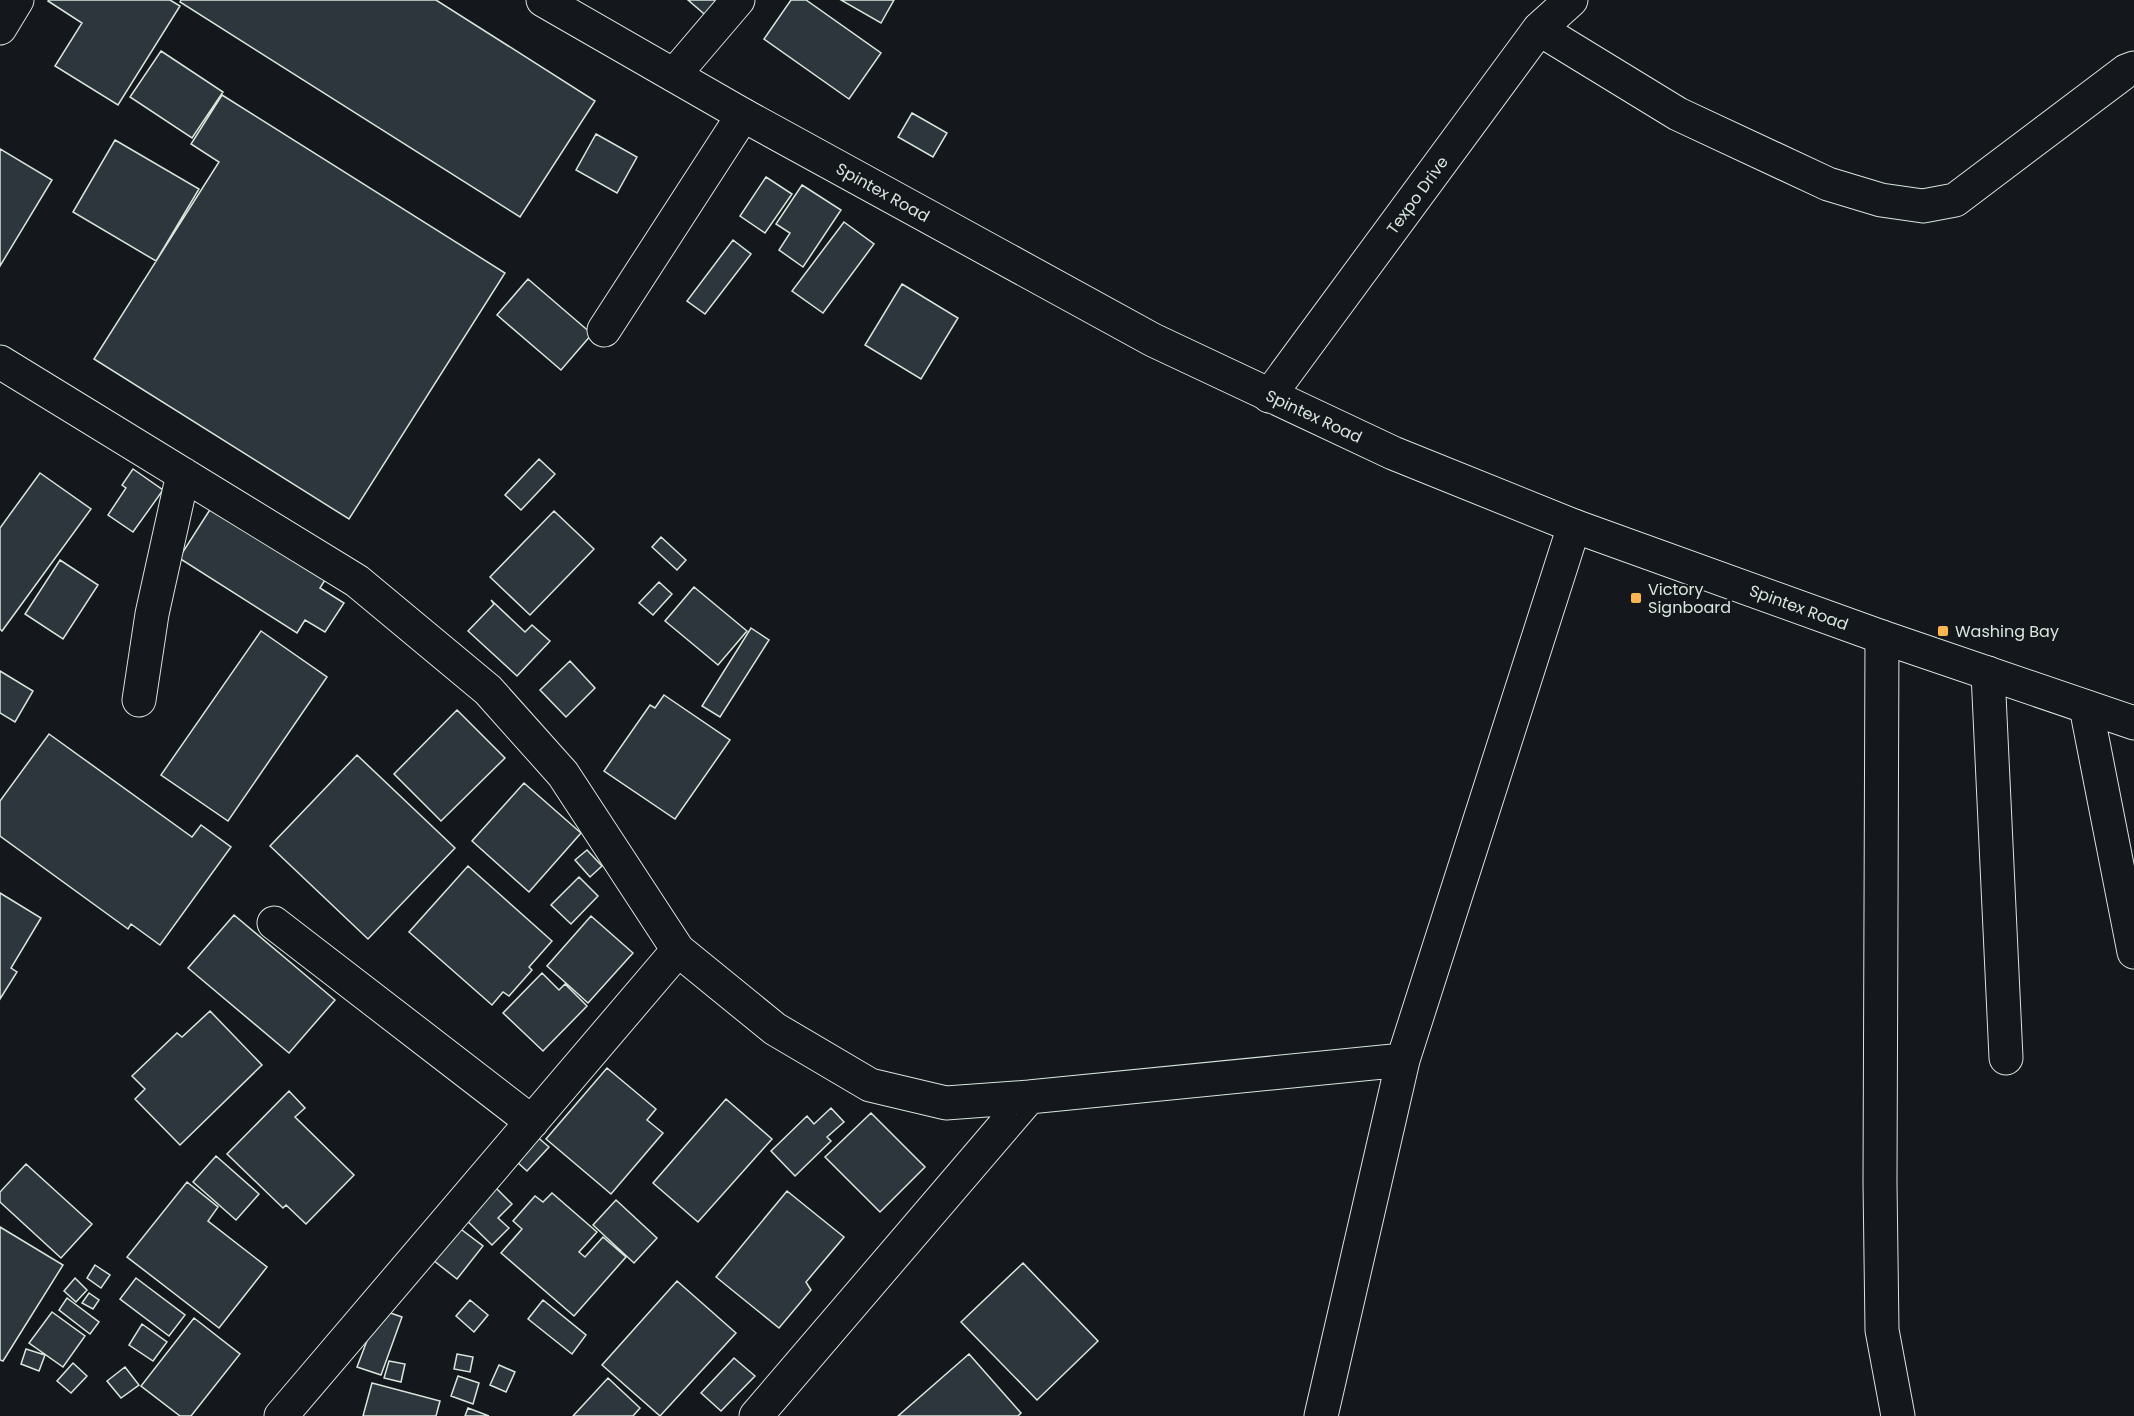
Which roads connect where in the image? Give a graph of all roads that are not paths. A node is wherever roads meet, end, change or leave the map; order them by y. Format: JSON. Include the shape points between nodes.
{"nodes":[{"id":1,"x":17,"y":0,"type":"edge"},
{"id":2,"x":543,"y":0,"type":"edge"},
{"id":3,"x":738,"y":0,"type":"edge"},
{"id":4,"x":1571,"y":0,"type":"edge"},
{"id":5,"x":0,"y":28,"type":"edge"},
{"id":6,"x":1539,"y":29,"type":"junction"},
{"id":7,"x":2134,"y":68,"type":"edge"},
{"id":8,"x":674,"y":75,"type":"junction"},
{"id":9,"x":743,"y":115,"type":"junction"},
{"id":10,"x":604,"y":330,"type":"dead end"},
{"id":11,"x":0,"y":362,"type":"edge"},
{"id":12,"x":1269,"y":396,"type":"junction"},
{"id":13,"x":183,"y":474,"type":"junction"},
{"id":14,"x":1574,"y":526,"type":"junction"},
{"id":15,"x":1882,"y":638,"type":"junction"},
{"id":16,"x":1988,"y":673,"type":"junction"},
{"id":17,"x":138,"y":700,"type":"dead end"},
{"id":18,"x":2086,"y":707,"type":"junction"},
{"id":19,"x":2134,"y":723,"type":"edge"},
{"id":20,"x":274,"y":923,"type":"dead end"},
{"id":21,"x":678,"y":950,"type":"junction"},
{"id":22,"x":2134,"y":952,"type":"edge"},
{"id":23,"x":2006,"y":1058,"type":"dead end"},
{"id":24,"x":1402,"y":1060,"type":"junction"},
{"id":25,"x":1029,"y":1097,"type":"junction"},
{"id":26,"x":531,"y":1122,"type":"junction"},
{"id":27,"x":281,"y":1416,"type":"edge"},
{"id":28,"x":756,"y":1416,"type":"edge"},
{"id":29,"x":1321,"y":1416,"type":"edge"},
{"id":30,"x":1898,"y":1416,"type":"edge"}],
"edges":[{"from":1,"to":5,"type":"street"},
{"from":2,"to":8,"type":"street","name":"Spintex Road"},
{"from":3,"to":8,"type":"street"},
{"from":4,"to":6,"type":"street","name":"Texpo Drive"},
{"from":6,"to":7,"type":"street","via":[[1678,114],[1818,179],[1881,200],[1923,206],[1955,200]]},
{"from":6,"to":12,"type":"street","name":"Texpo Drive"},
{"from":8,"to":9,"type":"street","name":"Spintex Road"},
{"from":9,"to":10,"type":"street"},
{"from":9,"to":12,"type":"street","name":"Spintex Road","via":[[1153,340]]},
{"from":11,"to":13,"type":"street"},
{"from":12,"to":14,"type":"street","name":"Spintex Road","via":[[1393,453]]},
{"from":13,"to":17,"type":"street","via":[[152,614]]},
{"from":13,"to":21,"type":"street","via":[[357,581],[488,690],[563,774]]},
{"from":14,"to":15,"type":"street","name":"Spintex Road"},
{"from":14,"to":24,"type":"street"},
{"from":15,"to":16,"type":"street","name":"Spintex Road"},
{"from":15,"to":30,"type":"street","via":[[1882,1330]]},
{"from":16,"to":18,"type":"street","name":"Spintex Road"},
{"from":16,"to":23,"type":"street"},
{"from":18,"to":19,"type":"street","name":"Spintex Road"},
{"from":18,"to":22,"type":"street"},
{"from":20,"to":26,"type":"street"},
{"from":21,"to":25,"type":"street","via":[[776,1029],[870,1085],[946,1103]]},
{"from":21,"to":26,"type":"street"},
{"from":24,"to":25,"type":"street"},
{"from":24,"to":29,"type":"street"},
{"from":25,"to":28,"type":"street"},
{"from":26,"to":27,"type":"street"}]}
